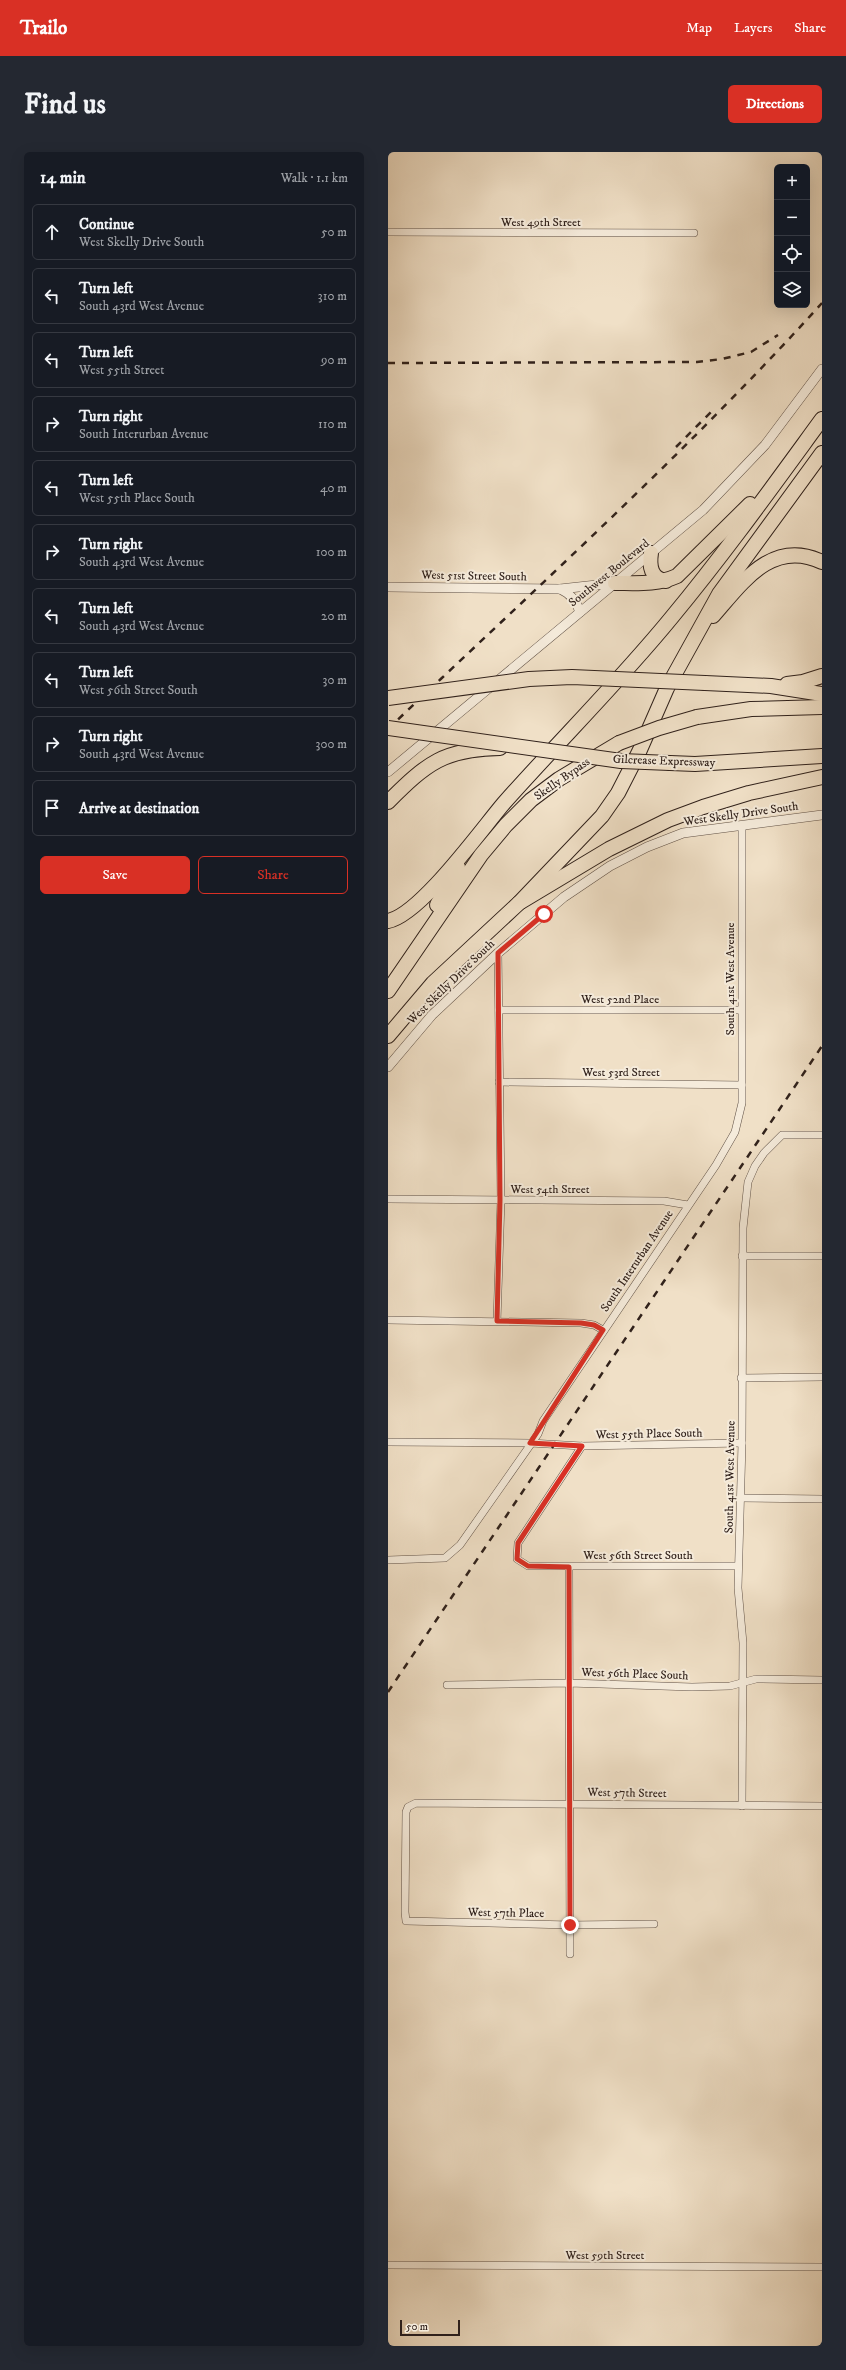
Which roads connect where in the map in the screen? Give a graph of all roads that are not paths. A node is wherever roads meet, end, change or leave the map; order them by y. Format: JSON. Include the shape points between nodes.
{"nodes":[{"id":1,"x":388,"y":232,"type":"edge"},
{"id":2,"x":694,"y":233,"type":"dead end"},
{"id":3,"x":822,"y":369,"type":"edge"},
{"id":4,"x":822,"y":419,"type":"edge"},
{"id":5,"x":822,"y":453,"type":"edge"},
{"id":6,"x":788,"y":465,"type":"junction"},
{"id":7,"x":651,"y":553,"type":"junction"},
{"id":8,"x":822,"y":562,"type":"edge"},
{"id":9,"x":666,"y":581,"type":"junction"},
{"id":10,"x":615,"y":584,"type":"junction"},
{"id":11,"x":388,"y":587,"type":"edge"},
{"id":12,"x":560,"y":589,"type":"junction"},
{"id":13,"x":580,"y":612,"type":"junction"},
{"id":14,"x":691,"y":642,"type":"junction"},
{"id":15,"x":822,"y":676,"type":"edge"},
{"id":16,"x":771,"y":686,"type":"junction"},
{"id":17,"x":822,"y":694,"type":"edge"},
{"id":18,"x":388,"y":698,"type":"edge"},
{"id":19,"x":822,"y":707,"type":"edge"},
{"id":20,"x":388,"y":728,"type":"edge"},
{"id":21,"x":528,"y":748,"type":"junction"},
{"id":22,"x":822,"y":756,"type":"edge"},
{"id":23,"x":388,"y":772,"type":"edge"},
{"id":24,"x":822,"y":777,"type":"edge"},
{"id":25,"x":388,"y":802,"type":"edge"},
{"id":26,"x":822,"y":816,"type":"edge"},
{"id":27,"x":742,"y":825,"type":"junction"},
{"id":28,"x":469,"y":847,"type":"junction"},
{"id":29,"x":519,"y":903,"type":"junction"},
{"id":30,"x":388,"y":921,"type":"edge"},
{"id":31,"x":498,"y":953,"type":"junction"},
{"id":32,"x":390,"y":988,"type":"edge"},
{"id":33,"x":499,"y":1010,"type":"junction"},
{"id":34,"x":740,"y":1010,"type":"junction"},
{"id":35,"x":388,"y":1036,"type":"edge"},
{"id":36,"x":388,"y":1067,"type":"edge"},
{"id":37,"x":499,"y":1082,"type":"junction"},
{"id":38,"x":742,"y":1085,"type":"junction"},
{"id":39,"x":735,"y":1132,"type":"joint"},
{"id":40,"x":822,"y":1135,"type":"edge"},
{"id":41,"x":388,"y":1199,"type":"edge"},
{"id":42,"x":500,"y":1200,"type":"junction"},
{"id":43,"x":688,"y":1205,"type":"junction"},
{"id":44,"x":742,"y":1256,"type":"junction"},
{"id":45,"x":822,"y":1256,"type":"edge"},
{"id":46,"x":388,"y":1320,"type":"edge"},
{"id":47,"x":497,"y":1321,"type":"junction"},
{"id":48,"x":603,"y":1330,"type":"junction"},
{"id":49,"x":822,"y":1377,"type":"edge"},
{"id":50,"x":741,"y":1378,"type":"junction"},
{"id":51,"x":388,"y":1442,"type":"edge"},
{"id":52,"x":530,"y":1443,"type":"junction"},
{"id":53,"x":742,"y":1443,"type":"junction"},
{"id":54,"x":582,"y":1446,"type":"junction"},
{"id":55,"x":741,"y":1498,"type":"junction"},
{"id":56,"x":822,"y":1498,"type":"edge"},
{"id":57,"x":388,"y":1560,"type":"edge"},
{"id":58,"x":738,"y":1566,"type":"junction"},
{"id":59,"x":569,"y":1567,"type":"junction"},
{"id":60,"x":822,"y":1680,"type":"edge"},
{"id":61,"x":743,"y":1682,"type":"junction"},
{"id":62,"x":569,"y":1683,"type":"junction"},
{"id":63,"x":447,"y":1685,"type":"dead end"},
{"id":64,"x":570,"y":1804,"type":"junction"},
{"id":65,"x":742,"y":1806,"type":"junction"},
{"id":66,"x":822,"y":1806,"type":"edge"},
{"id":67,"x":406,"y":1920,"type":"joint"},
{"id":68,"x":654,"y":1924,"type":"dead end"},
{"id":69,"x":570,"y":1925,"type":"junction"},
{"id":70,"x":570,"y":1954,"type":"dead end"},
{"id":71,"x":388,"y":2265,"type":"edge"},
{"id":72,"x":822,"y":2267,"type":"edge"}],
"edges":[{"from":1,"to":2,"type":"street","name":"West 49th Street"},
{"from":3,"to":7,"type":"street","name":"Southwest Boulevard","via":[[765,445],[720,494]]},
{"from":4,"to":6,"type":"highway"},
{"from":5,"to":14,"type":"highway","via":[[723,588]]},
{"from":6,"to":9,"type":"highway","via":[[689,566]]},
{"from":6,"to":28,"type":"highway","via":[[672,617],[526,778]]},
{"from":7,"to":9,"type":"highway","via":[[651,571]]},
{"from":7,"to":10,"type":"street","name":"Southwest Boulevard"},
{"from":8,"to":14,"type":"highway","via":[[794,556],[761,565],[749,575]]},
{"from":9,"to":10,"type":"highway"},
{"from":10,"to":12,"type":"street","name":"West 51st Street South"},
{"from":10,"to":13,"type":"street","name":"Southwest Boulevard"},
{"from":11,"to":12,"type":"street","name":"West 51st Street South"},
{"from":12,"to":13,"type":"street","via":[[568,592]]},
{"from":13,"to":23,"type":"street","name":"Southwest Boulevard"},
{"from":14,"to":29,"type":"highway","via":[[618,793],[602,816]]},
{"from":15,"to":16,"type":"highway","via":[[803,682]]},
{"from":16,"to":17,"type":"highway"},
{"from":16,"to":18,"type":"highway","bridge":true,"via":[[572,677],[529,679]]},
{"from":19,"to":32,"type":"highway","name":"Skelly Bypass","bridge":true,"via":[[751,709],[697,717],[619,743],[559,779],[510,820],[481,855]]},
{"from":20,"to":21,"type":"highway","name":"Gilcrease Expressway","bridge":true},
{"from":21,"to":22,"type":"highway","name":"Gilcrease Expressway","bridge":true,"via":[[621,761],[695,764]]},
{"from":21,"to":25,"type":"highway","bridge":true,"via":[[470,749],[440,759],[410,780]]},
{"from":24,"to":29,"type":"highway","via":[[749,793],[668,820],[609,849]]},
{"from":26,"to":27,"type":"street","name":"West Skelly Drive South"},
{"from":27,"to":31,"type":"street","name":"West Skelly Drive South","via":[[683,833],[627,857],[564,897]]},
{"from":27,"to":34,"type":"street","name":"South 41st West Avenue"},
{"from":28,"to":30,"type":"highway","via":[[410,910]]},
{"from":28,"to":32,"type":"highway"},
{"from":29,"to":35,"type":"highway","via":[[433,983]]},
{"from":31,"to":33,"type":"street"},
{"from":31,"to":36,"type":"street","name":"West Skelly Drive South","via":[[432,1014]]},
{"from":33,"to":34,"type":"street","name":"West 52nd Place"},
{"from":33,"to":37,"type":"street"},
{"from":34,"to":38,"type":"street","name":"South 41st West Avenue"},
{"from":37,"to":38,"type":"street","name":"West 53rd Street"},
{"from":37,"to":42,"type":"street"},
{"from":38,"to":39,"type":"street","name":"South 41st West Avenue","via":[[741,1108]]},
{"from":39,"to":43,"type":"street","name":"South Interurban Avenue"},
{"from":40,"to":44,"type":"street","name":"South 41st West Avenue","via":[[782,1135],[754,1166],[748,1182]]},
{"from":41,"to":42,"type":"street","name":"West 54th Street"},
{"from":42,"to":43,"type":"street","name":"West 54th Street","via":[[664,1201]]},
{"from":42,"to":47,"type":"street"},
{"from":43,"to":48,"type":"street","name":"South Interurban Avenue"},
{"from":44,"to":45,"type":"street"},
{"from":44,"to":50,"type":"street","name":"South 41st West Avenue"},
{"from":46,"to":47,"type":"street"},
{"from":47,"to":48,"type":"street","via":[[581,1323],[594,1325]]},
{"from":48,"to":52,"type":"street","name":"South Interurban Avenue"},
{"from":49,"to":50,"type":"street"},
{"from":50,"to":53,"type":"street","name":"South 41st West Avenue"},
{"from":51,"to":52,"type":"street","name":"West 55th Place South"},
{"from":52,"to":54,"type":"street","name":"West 55th Place South"},
{"from":52,"to":57,"type":"street","name":"South Interurban Avenue","via":[[460,1545],[445,1558]]},
{"from":53,"to":54,"type":"street","name":"West 55th Place South"},
{"from":53,"to":55,"type":"street","name":"South 41st West Avenue"},
{"from":54,"to":59,"type":"street","name":"West 56th Street South","via":[[518,1543],[517,1559],[528,1566]]},
{"from":55,"to":56,"type":"street"},
{"from":55,"to":58,"type":"street","name":"South 41st West Avenue"},
{"from":58,"to":59,"type":"street","name":"West 56th Street South"},
{"from":58,"to":61,"type":"street","name":"South 41st West Avenue"},
{"from":59,"to":62,"type":"street"},
{"from":60,"to":61,"type":"street","name":"West 56th Place South"},
{"from":61,"to":62,"type":"street","name":"West 56th Place South","via":[[730,1686],[692,1687]]},
{"from":61,"to":65,"type":"street","name":"South 41st West Avenue"},
{"from":62,"to":63,"type":"street","name":"West 56th Place South"},
{"from":62,"to":64,"type":"street"},
{"from":64,"to":65,"type":"street","name":"West 57th Street"},
{"from":64,"to":67,"type":"street","name":"West 57th Street","via":[[416,1803],[408,1807],[404,1818]]},
{"from":64,"to":69,"type":"street"},
{"from":65,"to":66,"type":"street","name":"West 57th Street"},
{"from":67,"to":69,"type":"street","name":"West 57th Place"},
{"from":68,"to":69,"type":"street","name":"West 57th Place"},
{"from":69,"to":70,"type":"street"},
{"from":71,"to":72,"type":"street","name":"West 59th Street"}]}
